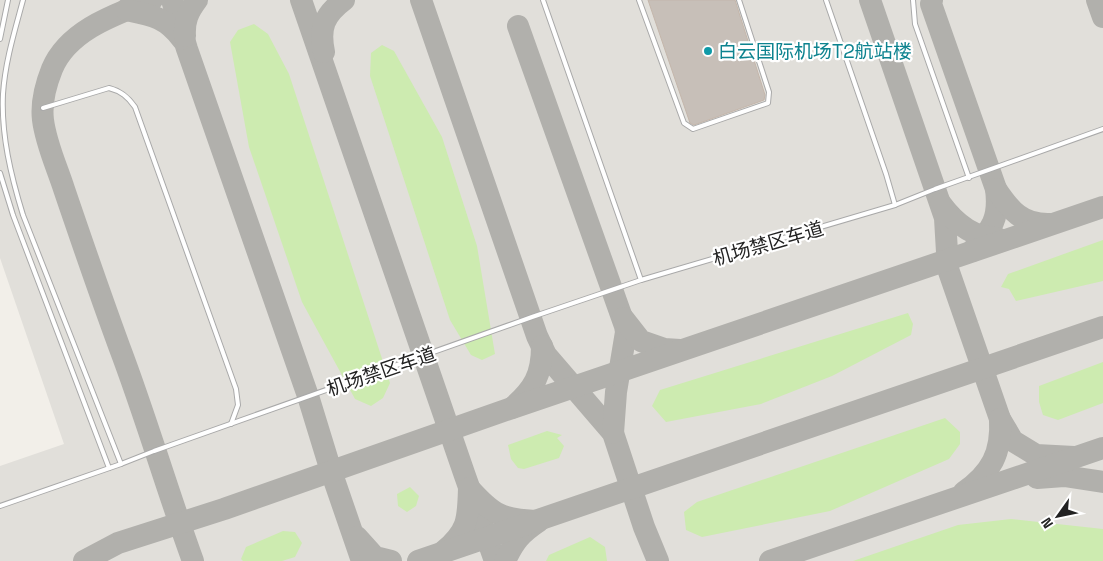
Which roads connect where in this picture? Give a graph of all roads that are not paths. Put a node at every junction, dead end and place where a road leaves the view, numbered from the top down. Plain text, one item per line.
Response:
1 (8, 0) edge
2 (24, 0) edge
3 (543, 0) edge
4 (638, 0) edge
5 (739, 0) edge
6 (826, 0) edge
7 (914, 0) edge
8 (0, 39) edge
9 (43, 108) dead end
10 (1103, 129) edge
11 (0, 173) edge
12 (969, 178) junction
13 (895, 205) junction
14 (641, 280) junction
15 (231, 424) junction
16 (121, 464) junction
17 (109, 468) junction
18 (0, 506) edge

1 - 8 lane
2 - 16 lane
3 - 14 lane
4 - 5 lane
6 - 13 lane
7 - 12 lane
9 - 15 lane
10 - 12 lane, 机场禁区车道
11 - 17 lane
12 - 13 lane, 机场禁区车道
13 - 14 lane, 机场禁区车道
14 - 15 lane, 机场禁区车道
15 - 16 lane, 机场禁区车道
16 - 17 lane, 机场禁区车道
17 - 18 lane, 机场禁区车道

